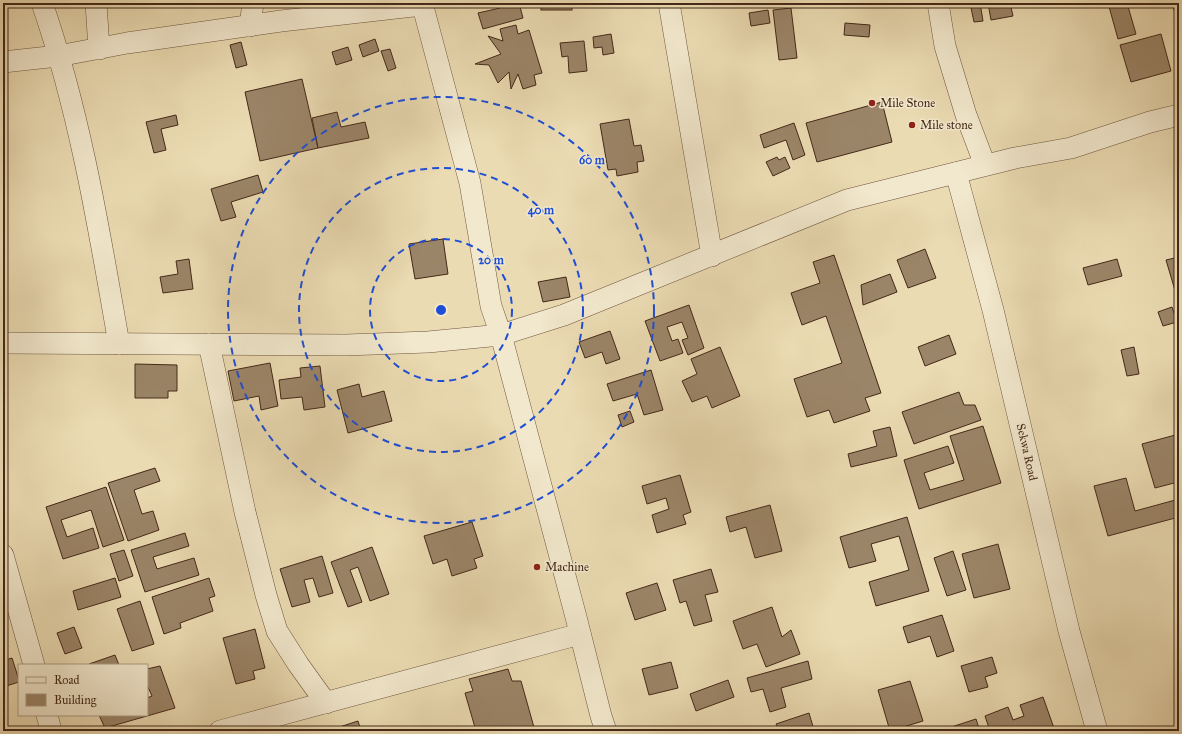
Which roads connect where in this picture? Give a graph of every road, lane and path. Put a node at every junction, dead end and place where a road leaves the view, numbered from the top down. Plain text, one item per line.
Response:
1 (42, 3) edge
2 (96, 3) edge
3 (253, 3) edge
4 (669, 3) edge
5 (938, 3) edge
6 (422, 4) edge
7 (250, 26) junction
8 (99, 48) junction
9 (58, 56) junction
10 (3, 62) edge
11 (1179, 115) edge
12 (985, 165) junction
13 (956, 173) junction
14 (712, 256) junction
15 (501, 335) junction
16 (3, 343) edge
17 (119, 344) junction
18 (209, 344) junction
19 (3, 555) edge
20 (580, 634) junction
21 (34, 664) edge
22 (326, 703) junction
23 (47, 716) edge
24 (51, 731) edge
25 (220, 731) edge
26 (606, 731) edge
27 (1097, 731) edge

1 - 9 street
2 - 8 street
3 - 7 street
4 - 14 street
5 - 12 street
6 - 7 street
6 - 15 street
7 - 8 street
8 - 9 street
9 - 10 street
9 - 17 street
11 - 12 street
12 - 13 street
13 - 14 street
13 - 27 street, Sekwa Road
14 - 15 street
15 - 18 street
15 - 20 street
16 - 17 street
17 - 18 street
18 - 22 street
19 - 21 street
20 - 22 street
20 - 26 street
22 - 25 street
23 - 24 street

